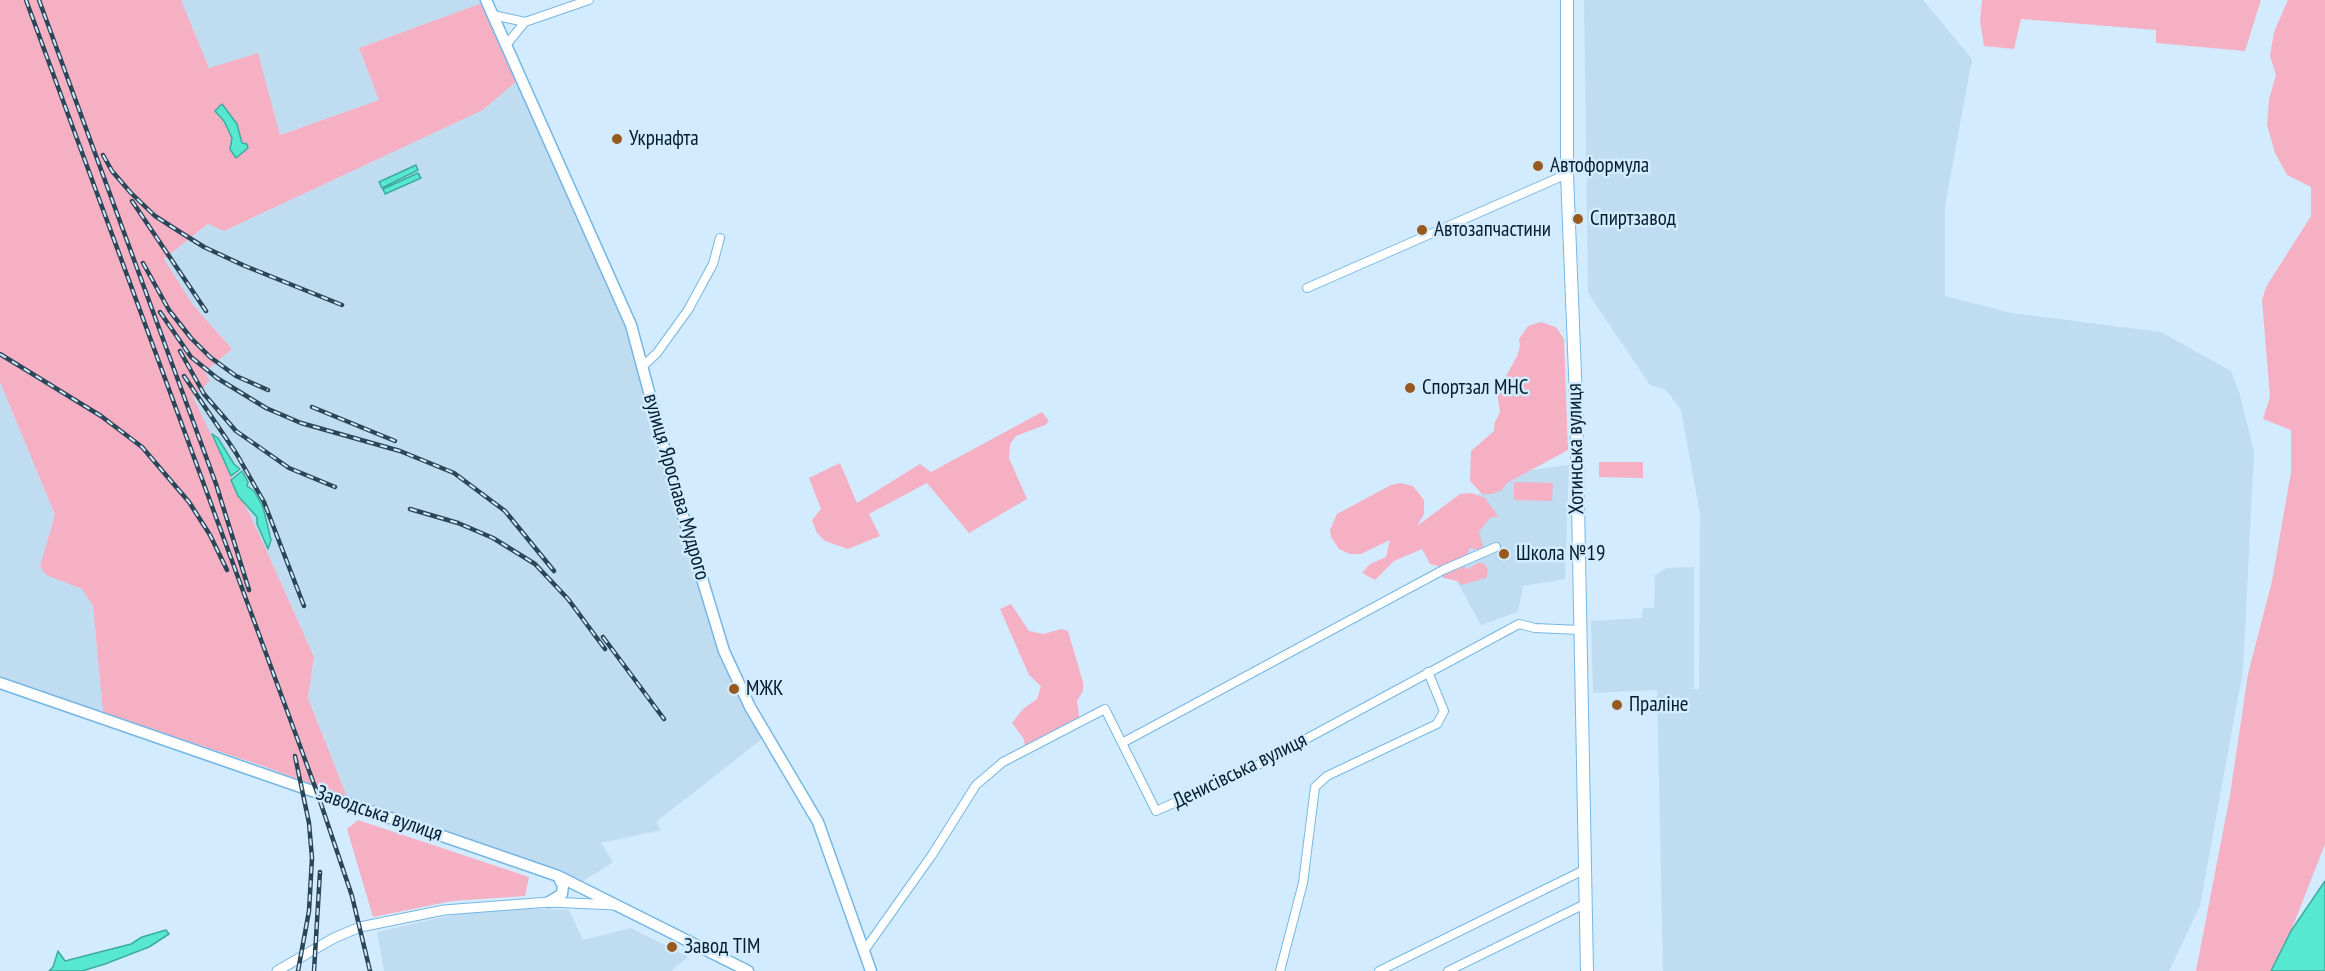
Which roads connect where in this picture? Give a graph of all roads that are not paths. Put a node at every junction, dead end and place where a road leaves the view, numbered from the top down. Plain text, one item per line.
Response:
1 (486, 0) edge
2 (590, 0) edge
3 (1567, 0) edge
4 (493, 15) junction
5 (525, 22) junction
6 (506, 45) junction
7 (1567, 174) junction
8 (720, 238) dead end
9 (1307, 288) dead end
10 (643, 366) junction
11 (1496, 547) dead end
12 (1580, 630) junction
13 (1428, 672) junction
14 (0, 683) edge
15 (1122, 743) junction
16 (1584, 870) junction
17 (558, 876) junction
18 (549, 902) junction
19 (1585, 904) junction
20 (621, 906) junction
21 (864, 951) junction
22 (277, 971) edge
23 (748, 971) edge
24 (871, 971) edge
25 (1280, 971) edge
26 (1379, 971) edge
27 (1448, 971) edge
28 (1587, 971) edge

1 - 4 main road, вулиця Ярослава Мудрого
2 - 5 street
3 - 7 highway, Хотинська вулиця
4 - 5 street
4 - 6 main road, вулиця Ярослава Мудрого
5 - 6 street
6 - 10 main road, вулиця Ярослава Мудрого
7 - 9 street
7 - 12 highway, Хотинська вулиця
8 - 10 street
10 - 21 main road, вулиця Ярослава Мудрого
11 - 15 street
12 - 13 street, Денисівська вулиця
12 - 16 highway, Хотинська вулиця
13 - 15 street, Денисівська вулиця
13 - 25 street
14 - 17 main road, Заводська вулиця
15 - 21 street, Денисівська вулиця
16 - 19 highway, Хотинська вулиця
16 - 26 street
17 - 18 main road
17 - 20 main road, Заводська вулиця
18 - 20 street
18 - 22 street
19 - 27 street
19 - 28 highway, Хотинська вулиця
20 - 23 main road, Заводська вулиця
21 - 24 main road, вулиця Ярослава Мудрого

